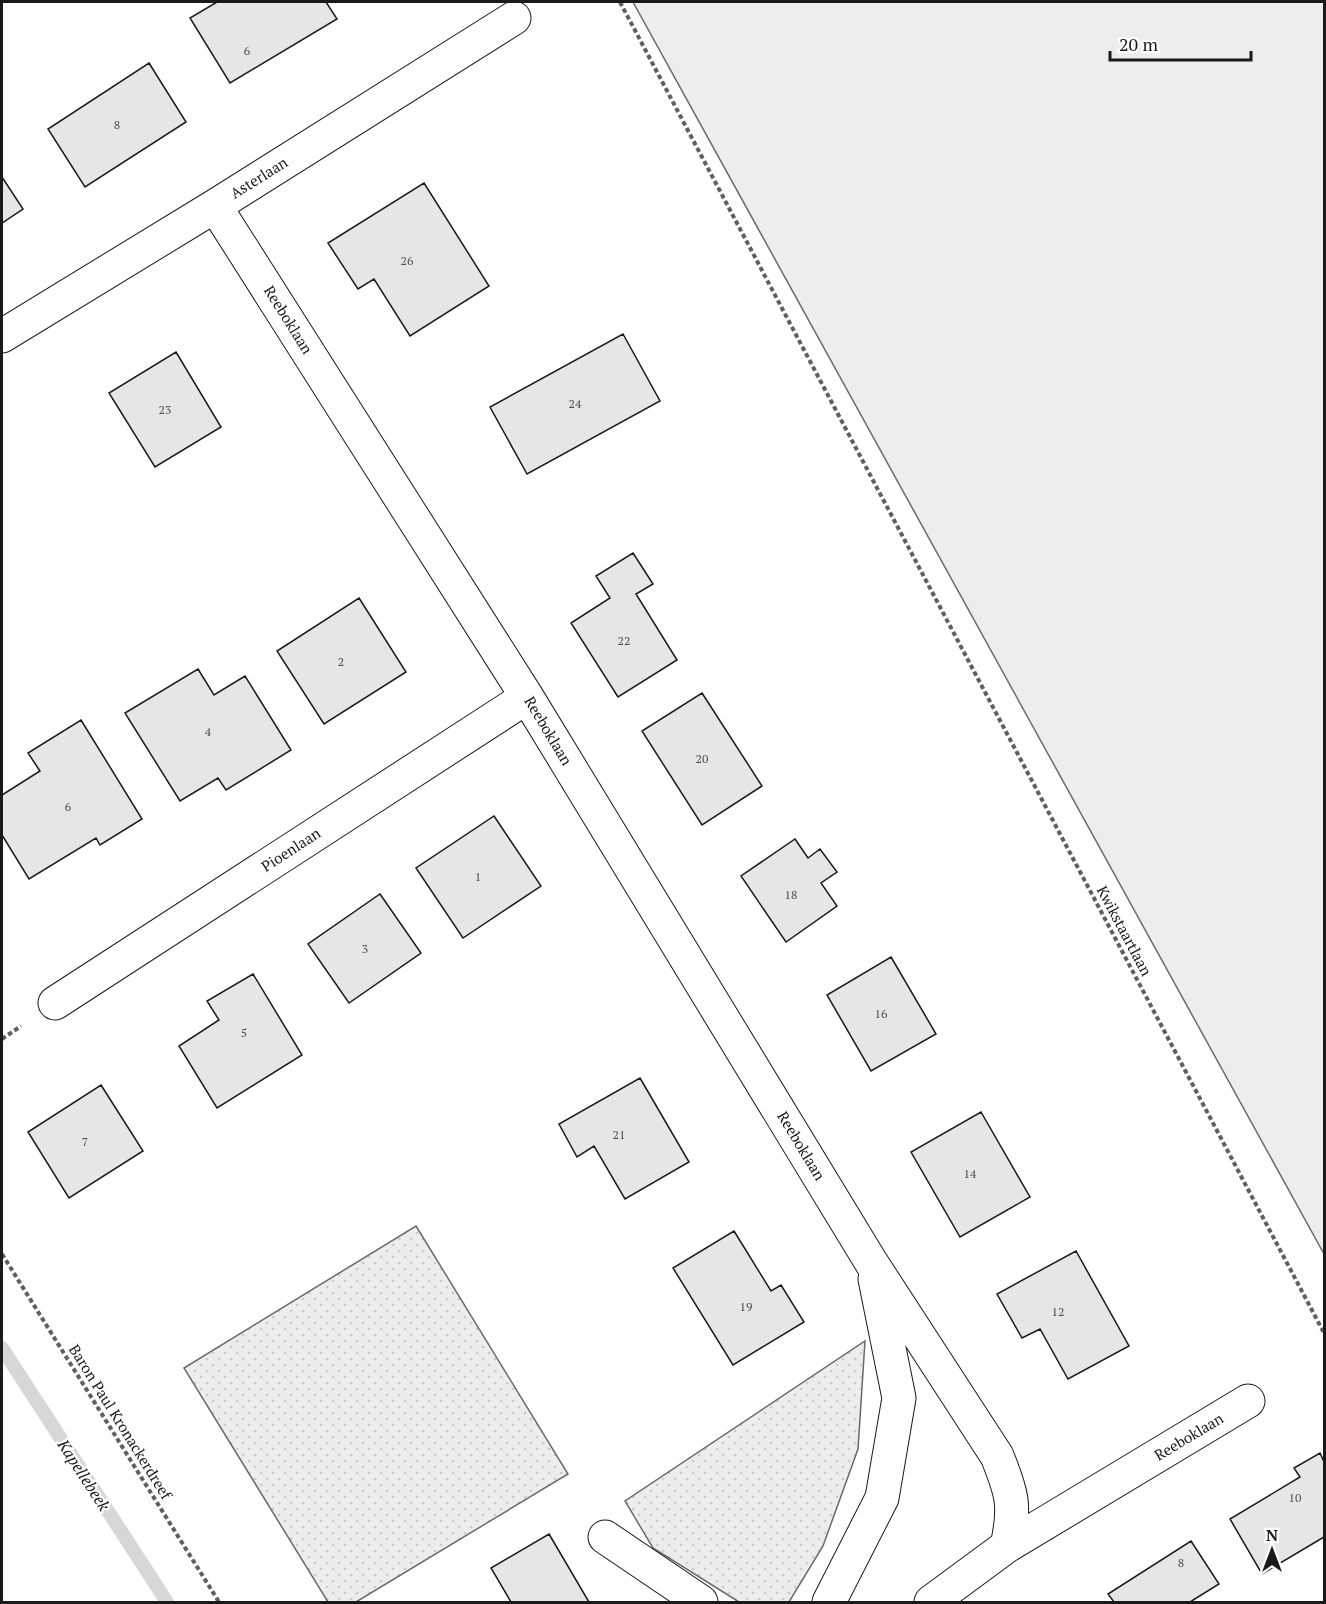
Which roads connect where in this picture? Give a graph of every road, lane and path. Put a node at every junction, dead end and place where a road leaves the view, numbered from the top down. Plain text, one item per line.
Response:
1 (620, 2) edge
2 (514, 18) dead end
3 (215, 206) junction
4 (2, 336) edge
5 (527, 697) junction
6 (55, 1003) dead end
7 (2, 1254) edge
8 (871, 1262) junction
9 (1324, 1333) edge
10 (1248, 1401) dead end
11 (605, 1537) dead end
12 (1007, 1546) junction
13 (219, 1602) edge
14 (701, 1602) edge
15 (829, 1602) edge
16 (931, 1602) edge

1 - 9 path, Kwikstaartlaan
2 - 3 street, Asterlaan
3 - 4 street, Asterlaan
3 - 5 street, Reeboklaan
5 - 6 street, Pioenlaan
5 - 8 street, Reeboklaan
7 - 13 path, Baron Paul Kronackerdreef
8 - 12 street, Reeboklaan
8 - 15 street, Reeboklaan
10 - 12 street, Reeboklaan
11 - 14 street
12 - 16 street, Reeboklaan

